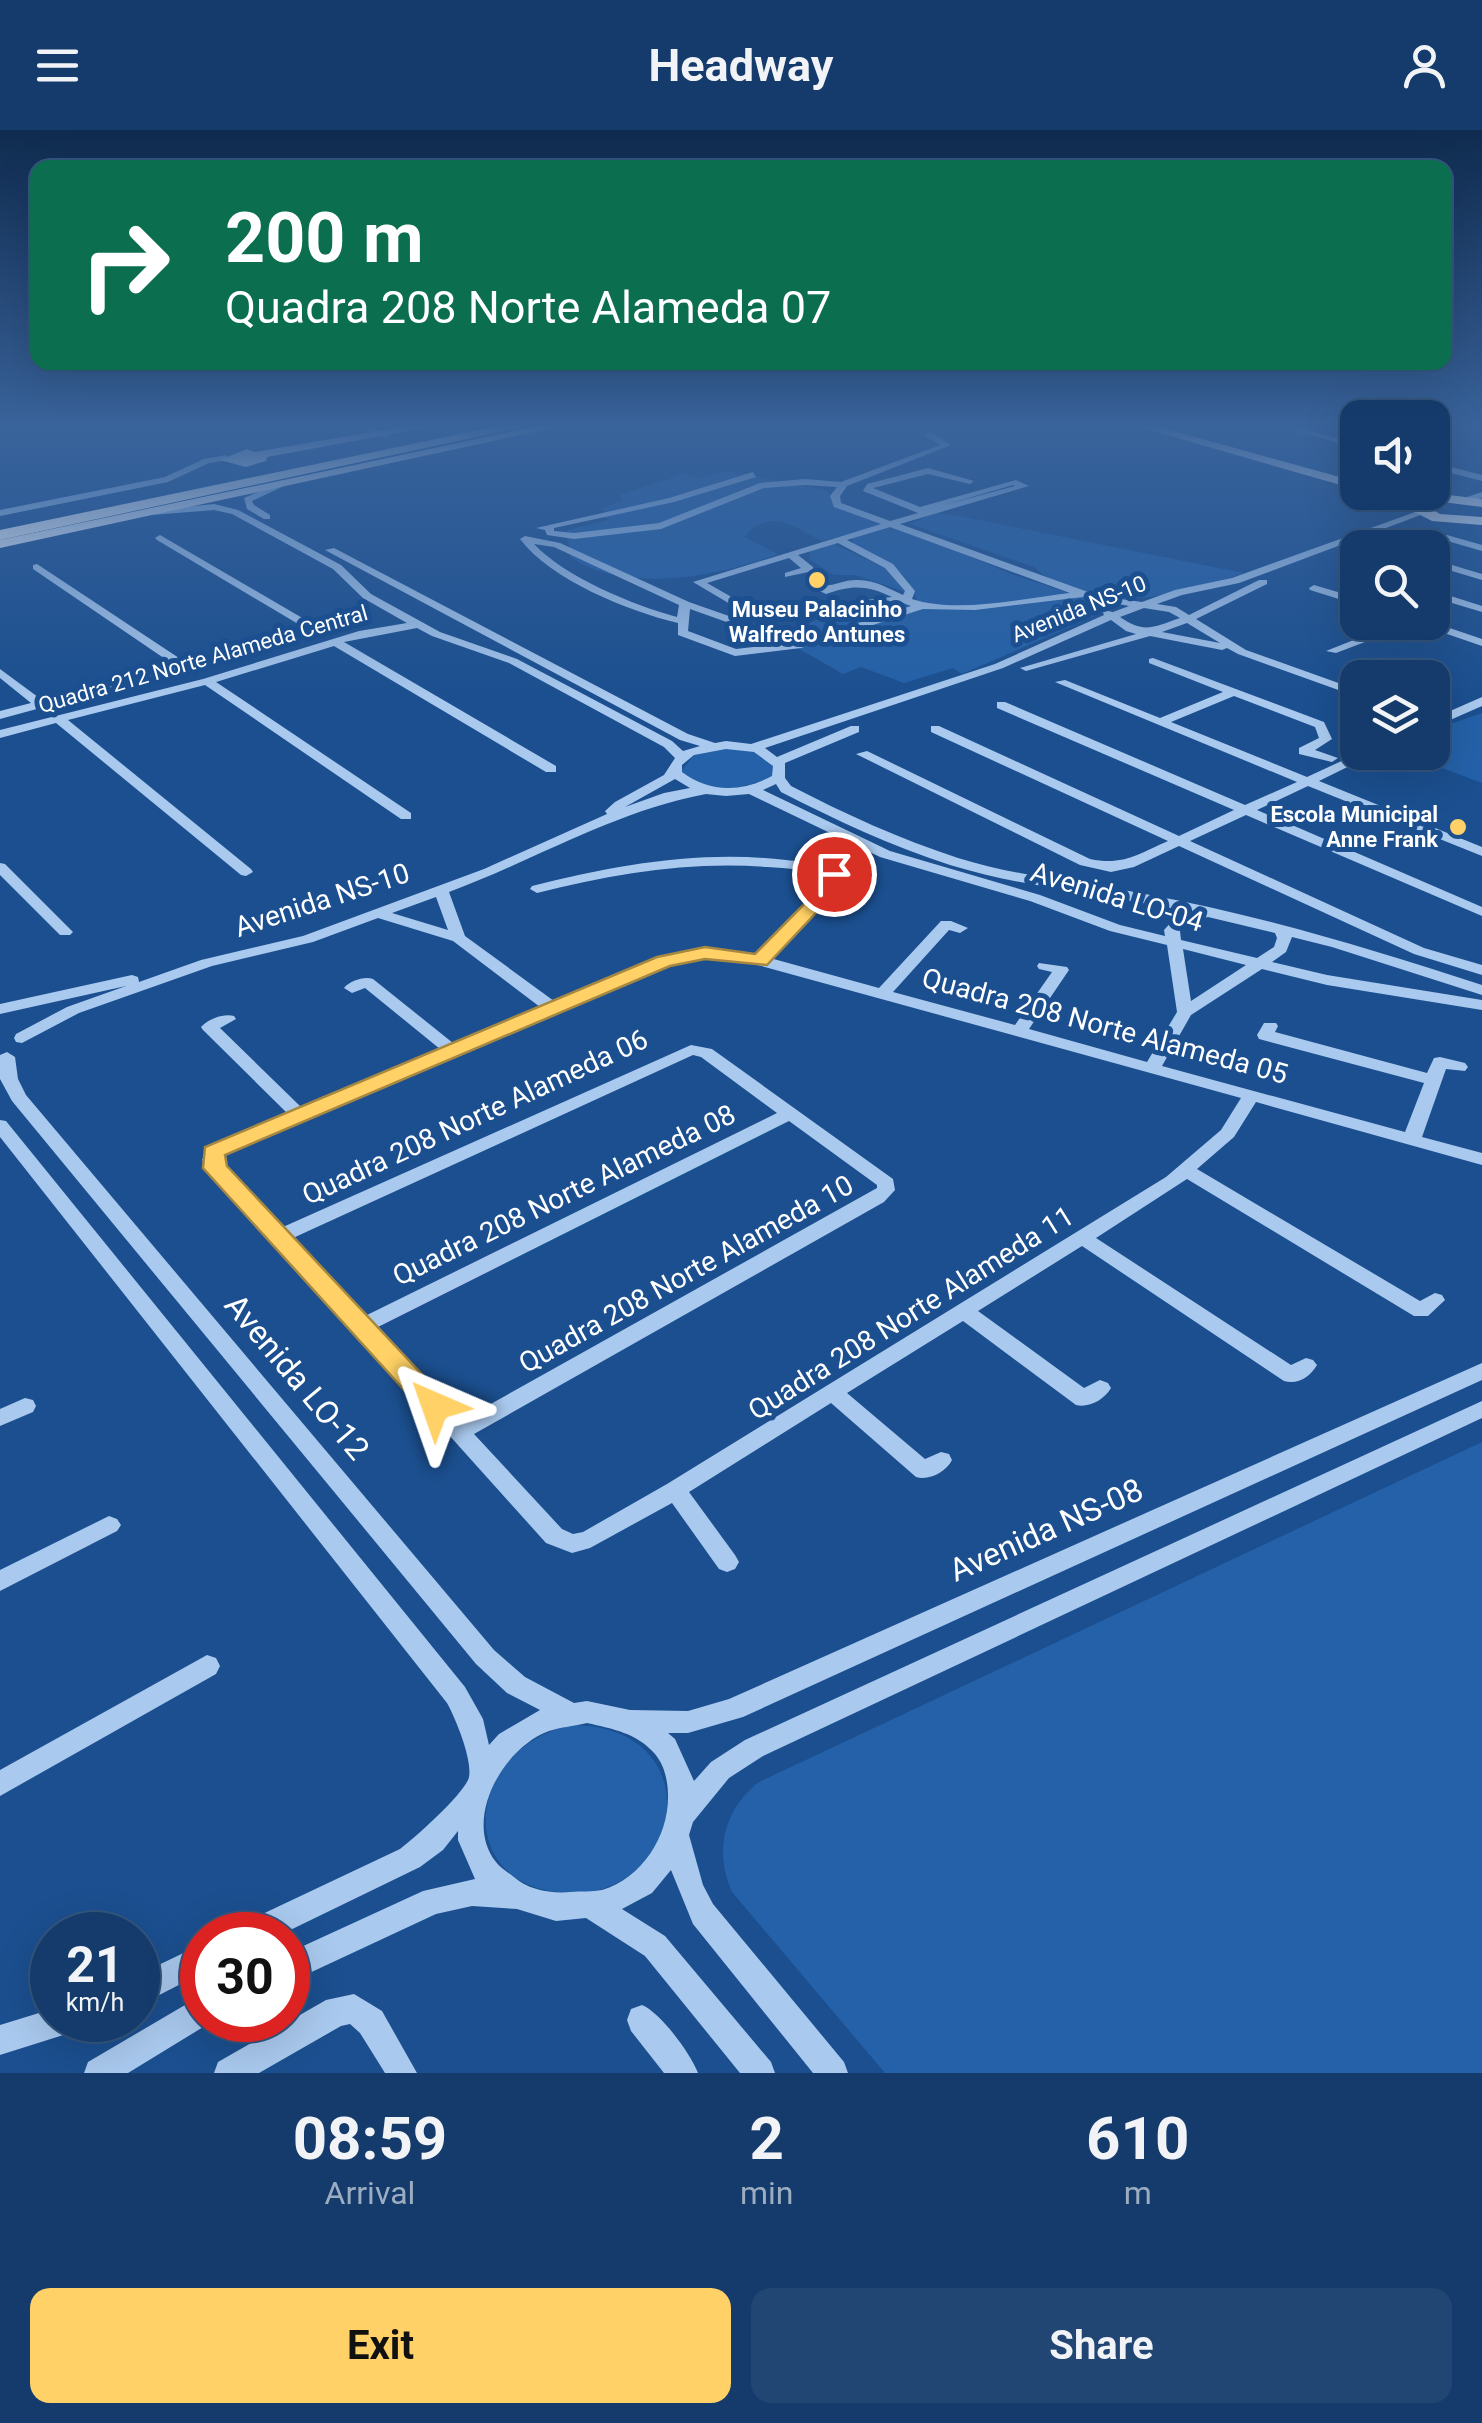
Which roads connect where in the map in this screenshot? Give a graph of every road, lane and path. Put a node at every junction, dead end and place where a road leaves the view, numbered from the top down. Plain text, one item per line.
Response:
1 (83, 518) edge
2 (124, 518) edge
3 (129, 518) edge
4 (246, 518) edge
5 (268, 518) edge
6 (588, 518) edge
7 (679, 518) edge
8 (875, 518) edge
9 (908, 518) edge
10 (1379, 518) edge
11 (1442, 518) edge
12 (118, 519) junction
13 (1449, 521) junction
14 (1479, 522) edge
15 (892, 524) junction
16 (549, 526) junction
17 (1419, 530) edge
18 (0, 535) edge
19 (160, 538) dead end
20 (525, 539) junction
21 (1450, 539) edge
22 (839, 540) junction
23 (0, 544) edge
24 (1482, 548) edge
25 (790, 554) junction
26 (1340, 554) edge
27 (37, 566) dead end
28 (1450, 567) edge
29 (789, 575) dead end
30 (1482, 577) edge
31 (1314, 588) dead end
32 (1340, 596) edge
33 (909, 597) junction
34 (1091, 597) junction
35 (1450, 599) edge
36 (430, 603) junction
37 (685, 604) junction
38 (1148, 604) junction
39 (922, 606) junction
40 (1482, 609) edge
41 (392, 610) junction
42 (449, 613) junction
43 (1110, 617) junction
44 (1188, 619) junction
45 (681, 621) junction
46 (418, 624) junction
47 (1150, 632) junction
48 (1450, 632) edge
49 (329, 638) junction
50 (1362, 640) edge
51 (1482, 642) edge
52 (797, 646) junction
53 (1332, 651) dead end
54 (1242, 652) junction
55 (1152, 662) dead end
56 (183, 666) junction
57 (0, 672) edge
58 (139, 677) junction
59 (207, 681) junction
60 (1061, 682) dead end
61 (1340, 687) edge
62 (90, 690) junction
63 (1234, 692) junction
64 (152, 696) junction
65 (1482, 701) edge
66 (39, 704) junction
67 (1001, 705) dead end
68 (112, 706) junction
69 (0, 715) edge
70 (1450, 715) edge
71 (60, 720) junction
72 (1161, 722) junction
73 (935, 729) dead end
74 (0, 734) edge
75 (712, 746) junction
76 (753, 748) junction
77 (862, 754) dead end
78 (682, 756) junction
79 (1332, 758) dead end
80 (1340, 767) edge
81 (551, 769) dead end
82 (778, 769) junction
83 (675, 771) junction
84 (1309, 782) junction
85 (704, 790) junction
86 (752, 790) junction
87 (1246, 811) junction
88 (406, 816) dead end
89 (586, 826) junction
90 (1180, 841) junction
91 (1482, 852) edge
92 (0, 867) edge
93 (246, 872) dead end
94 (538, 889) dead end
95 (441, 890) junction
96 (1482, 912) edge
97 (378, 913) junction
98 (1211, 913) junction
99 (1355, 925) junction
100 (960, 928) dead end
101 (1280, 929) junction
102 (66, 932) dead end
103 (458, 938) junction
104 (1328, 940) junction
105 (1176, 943) junction
106 (1411, 954) junction
107 (760, 960) junction
108 (1260, 964) junction
109 (1045, 966) dead end
110 (1482, 970) edge
111 (182, 972) junction
112 (352, 988) dead end
113 (1482, 990) edge
114 (883, 994) junction
115 (1482, 1006) edge
116 (552, 1008) junction
117 (0, 1010) edge
118 (1185, 1012) junction
119 (228, 1019) dead end
120 (1270, 1026) dead end
121 (1019, 1031) junction
122 (22, 1038) junction
123 (450, 1050) junction
124 (4, 1059) edge
125 (1459, 1067) dead end
126 (1152, 1068) junction
127 (1433, 1080) junction
128 (1252, 1096) junction
129 (792, 1113) junction
130 (298, 1114) junction
131 (0, 1126) edge
132 (1412, 1140) junction
133 (1482, 1158) edge
134 (1187, 1170) junction
135 (279, 1237) junction
136 (1084, 1238) junction
137 (1435, 1300) dead end
138 (964, 1312) junction
139 (362, 1326) junction
140 (1306, 1365) dead end
141 (1482, 1371) edge
142 (1100, 1388) dead end
143 (832, 1394) junction
144 (25, 1406) dead end
145 (1482, 1410) edge
146 (0, 1418) edge
147 (459, 1432) junction
148 (941, 1460) dead end
149 (675, 1490) junction
150 (109, 1525) dead end
151 (727, 1562) dead end
152 (0, 1581) edge
153 (207, 1666) dead end
154 (568, 1712) junction
155 (631, 1721) junction
156 (477, 1782) junction
157 (0, 1784) edge
158 (681, 1826) junction
159 (520, 1897) junction
160 (592, 1906) junction
161 (295, 1912) edge
162 (310, 1958) edge
163 (642, 2020) dead end
164 (180, 2023) edge
165 (30, 2031) edge
166 (0, 2040) edge
167 (99, 2073) edge
168 (230, 2073) edge
169 (402, 2073) edge
170 (683, 2073) edge
171 (760, 2073) edge
172 (832, 2073) edge

1 - 18 highway
2 - 12 main road
3 - 12 street
4 - 41 street
5 - 36 street
6 - 16 street
7 - 16 street
8 - 15 street
9 - 15 street
10 - 38 street, Avenida NS-10
11 - 13 main road
12 - 23 main road
13 - 14 main road
13 - 17 street, Avenida NS-10
15 - 22 street
15 - 34 street
16 - 20 street
19 - 49 street
20 - 37 street
20 - 45 street
21 - 24 street
22 - 25 street
22 - 33 street
25 - 29 street
25 - 33 street
26 - 44 street, Avenida NS-10
27 - 56 street
28 - 30 street
31 - 32 street
33 - 33 street
33 - 39 street
34 - 38 street
34 - 39 street
34 - 43 street
35 - 40 street
36 - 41 street, Quadra 212 Norte Alameda Central
36 - 42 street
37 - 45 street
37 - 52 street
38 - 43 street, Avenida NS-10
38 - 44 street
39 - 52 street
41 - 46 street
41 - 49 street, Quadra 212 Norte Alameda Central
42 - 46 street, Quadra 212 Norte Alameda Central
42 - 75 street
43 - 47 street
43 - 76 street, Avenida NS-10
44 - 47 street, Avenida NS-10
44 - 54 street
45 - 52 street
46 - 49 street, Quadra 212 Norte Alameda Central
46 - 78 street
47 - 54 street
47 - 82 street, Avenida NS-10
48 - 51 street
49 - 56 street, Quadra 212 Norte Alameda Central
49 - 59 street, Quadra 212 Norte Alameda Central
49 - 81 street
50 - 53 street
54 - 61 street
55 - 63 street
56 - 58 street, Quadra 212 Norte Alameda Central
57 - 66 street
58 - 62 street, Quadra 212 Norte Alameda Central
58 - 64 street
59 - 64 street, Quadra 212 Norte Alameda Central
59 - 88 street
60 - 72 street
62 - 66 street, Quadra 212 Norte Alameda Central
62 - 68 street
63 - 72 street
63 - 79 street
64 - 68 street, Quadra 212 Norte Alameda Central
65 - 70 street
66 - 69 street, Quadra 212 Norte Alameda Central
67 - 87 street
68 - 71 street, Quadra 212 Norte Alameda Central
71 - 74 street, Quadra 212 Norte Alameda Central
71 - 93 street
72 - 84 street
73 - 90 street
75 - 76 street, Avenida NS-10
75 - 78 street, Avenida NS-10
76 - 82 street, Avenida NS-10
77 - 90 street
78 - 83 street
80 - 84 street
82 - 86 street, Avenida NS-10
82 - 98 street, Avenida LO-04
83 - 85 street
83 - 89 street, Avenida NS-10
84 - 87 street
84 - 91 street
85 - 86 street, Avenida NS-10
85 - 89 street, Avenida NS-10
86 - 105 street, Avenida LO-04
87 - 90 street
87 - 96 street
89 - 95 street, Avenida NS-10
90 - 99 street
92 - 102 street
94 - 107 street
95 - 97 street, Avenida NS-10
95 - 103 street
97 - 103 street
97 - 111 street, Avenida NS-10
98 - 101 street, Avenida LO-04
98 - 105 street
99 - 104 street
99 - 106 street
100 - 114 street
101 - 104 street, Avenida LO-04
101 - 108 street
103 - 116 street
104 - 106 street, Avenida LO-04
105 - 108 street, Avenida LO-04
105 - 118 street
106 - 110 street
106 - 113 street, Avenida LO-04
107 - 114 street, Quadra 208 Norte Alameda 05
107 - 116 street, Quadra 208 Norte Alameda 05
108 - 115 street, Avenida LO-04
108 - 118 street
109 - 121 street
111 - 117 street, Avenida NS-10
111 - 122 street, Avenida NS-10
112 - 123 street
114 - 121 street, Quadra 208 Norte Alameda 05
116 - 123 street, Quadra 208 Norte Alameda 05
117 - 122 street, Avenida NS-10
118 - 126 street
119 - 130 street
120 - 127 street
121 - 126 street, Quadra 208 Norte Alameda 05
122 - 124 street, Avenida NS-10
123 - 130 street, Quadra 208 Norte Alameda 05
124 - 154 street, Avenida LO-12
125 - 127 street
126 - 128 street, Quadra 208 Norte Alameda 05
127 - 132 street
128 - 132 street, Quadra 208 Norte Alameda 05
128 - 134 street, Quadra 208 Norte Alameda 11
129 - 135 street, Quadra 208 Norte Alameda 06
129 - 139 street, Quadra 208 Norte Alameda 08
129 - 147 street, Quadra 208 Norte Alameda 10
130 - 135 street, Quadra 208 Norte Alameda 05
131 - 156 street
132 - 133 street, Quadra 208 Norte Alameda 05
134 - 136 street, Quadra 208 Norte Alameda 11
134 - 137 street
135 - 139 street
136 - 138 street, Quadra 208 Norte Alameda 11
136 - 140 street
138 - 142 street
138 - 143 street, Quadra 208 Norte Alameda 11
139 - 147 street
141 - 155 street, Avenida NS-08
143 - 148 street
143 - 149 street, Quadra 208 Norte Alameda 11
144 - 146 street
145 - 158 street
147 - 149 street, Quadra 208 Norte Alameda 11
149 - 151 street
150 - 152 street
153 - 157 street
154 - 155 street, Avenida NS-08
154 - 156 street, Avenida NS-08
155 - 158 street
156 - 159 street
156 - 161 street, Avenida NS-08
158 - 160 street
158 - 172 street
159 - 160 street
159 - 162 street
160 - 171 street
163 - 170 street
164 - 167 street
165 - 166 street
168 - 169 street

